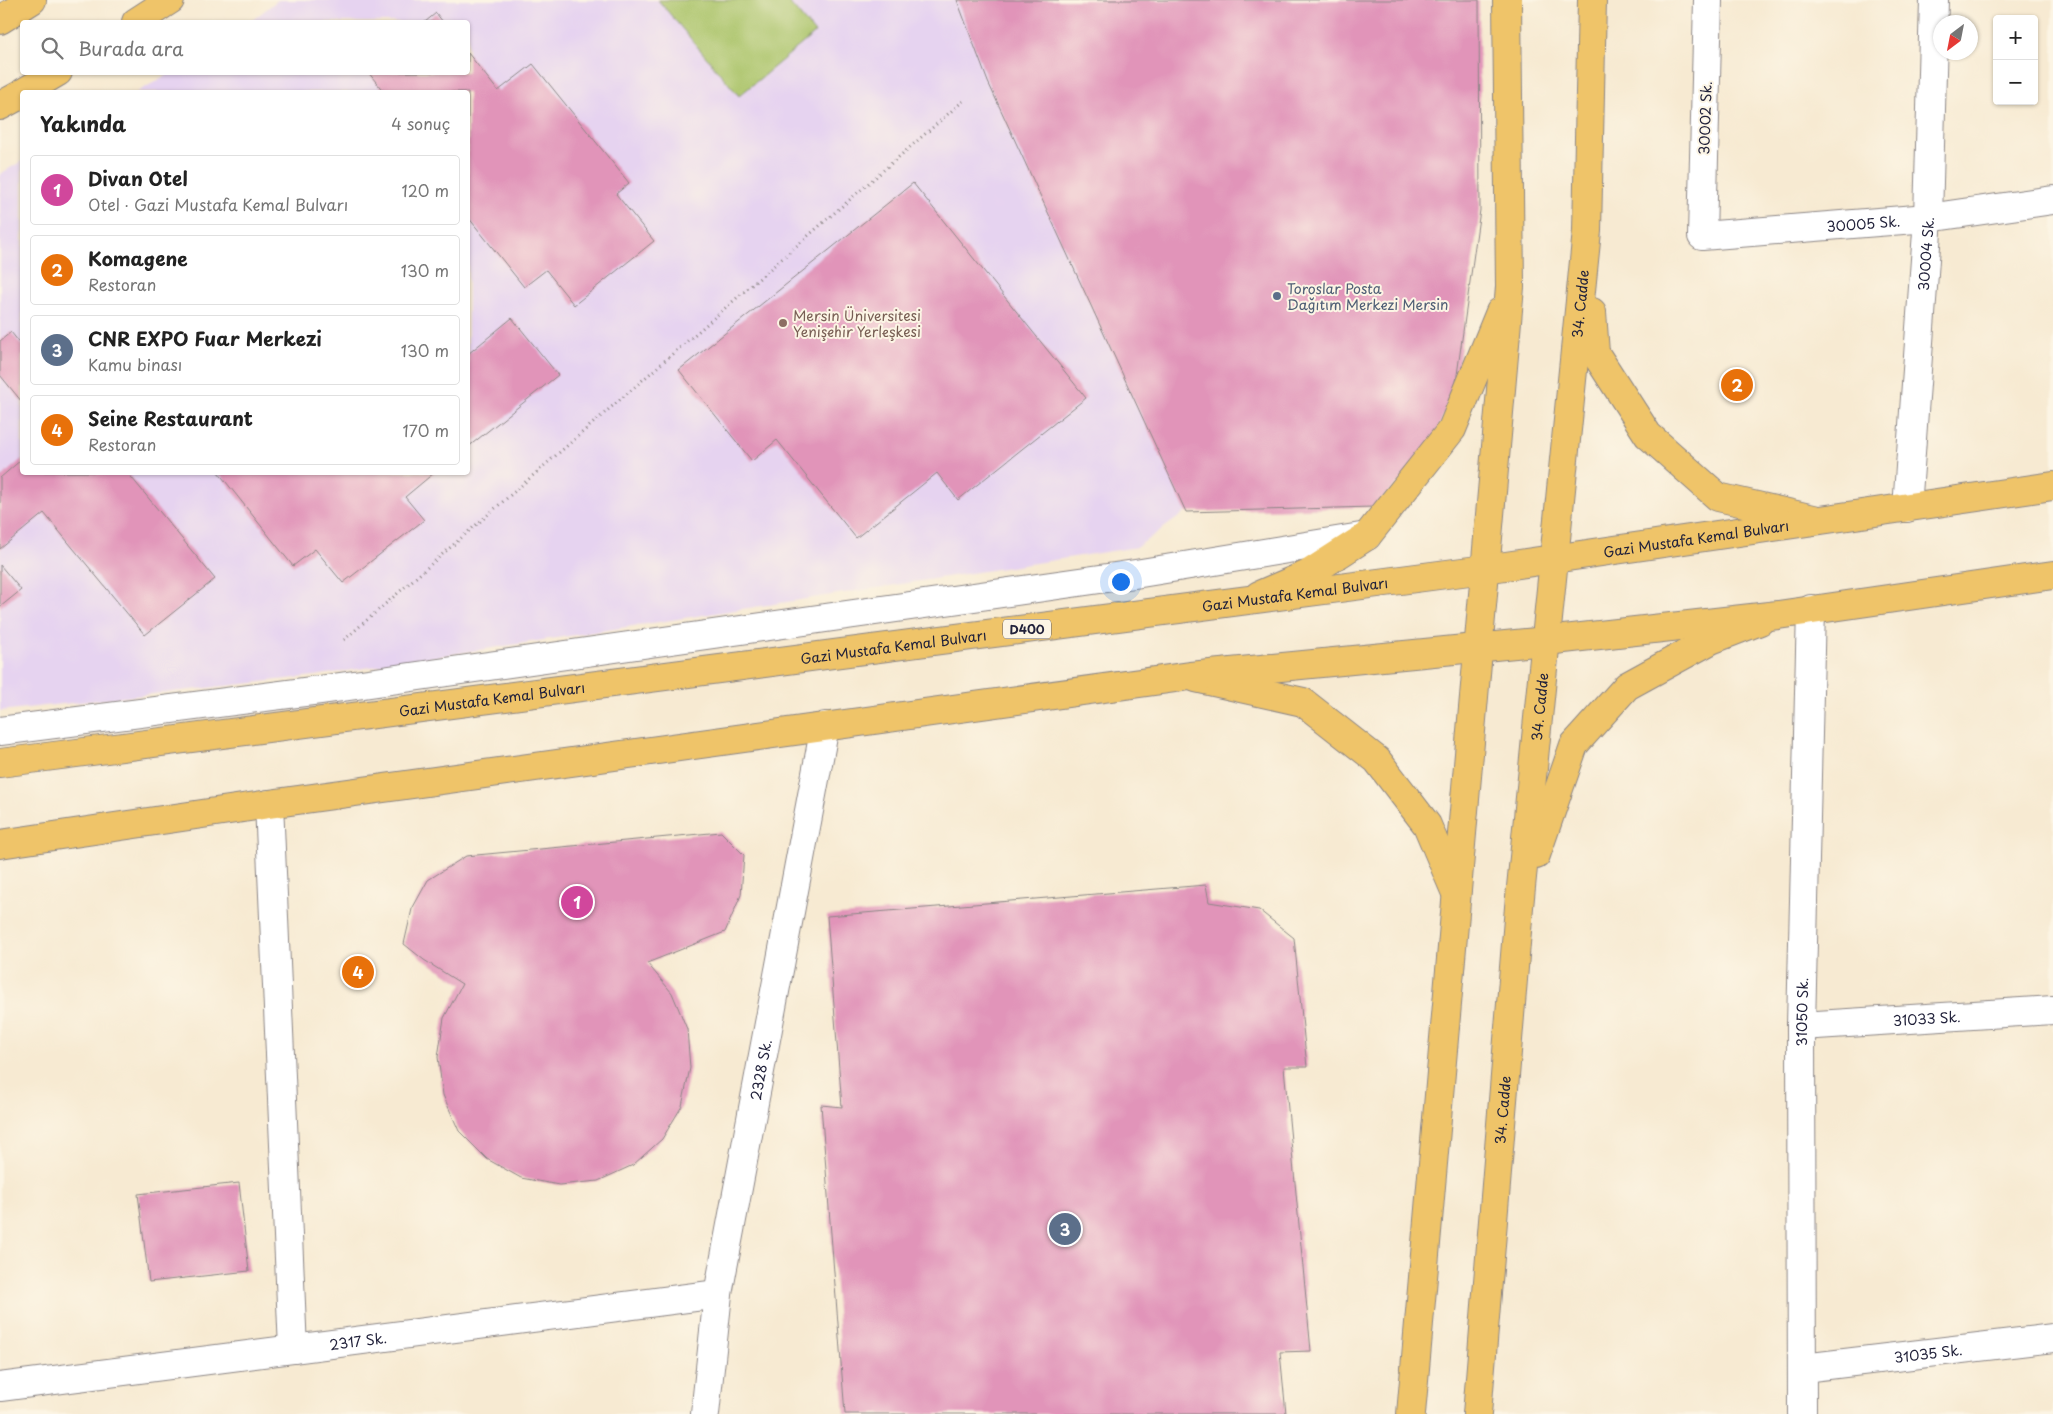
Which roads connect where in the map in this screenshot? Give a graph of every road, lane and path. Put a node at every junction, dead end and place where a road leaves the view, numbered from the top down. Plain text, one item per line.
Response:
1 (32, 0) edge
2 (170, 0) edge
3 (1508, 0) edge
4 (1592, 0) edge
5 (1708, 0) edge
6 (1934, 0) edge
7 (0, 20) edge
8 (139, 20) edge
9 (53, 75) edge
10 (29, 90) edge
11 (20, 95) edge
12 (963, 101) dead end
13 (0, 106) edge
14 (2053, 200) edge
15 (1928, 218) junction
16 (1587, 231) junction
17 (1702, 236) joint
18 (1510, 287) junction
19 (2053, 486) edge
20 (1907, 508) junction
21 (1819, 521) junction
22 (1367, 536) junction
23 (1554, 559) junction
24 (1485, 569) junction
25 (2053, 575) edge
26 (1246, 600) junction
27 (1811, 610) junction
28 (1778, 615) junction
29 (344, 640) dead end
30 (1546, 641) junction
31 (1478, 648) junction
32 (1190, 676) junction
33 (825, 726) junction
34 (0, 731) edge
35 (0, 763) edge
36 (269, 804) junction
37 (0, 844) edge
38 (1456, 895) junction
39 (1520, 907) junction
40 (2053, 1010) edge
41 (1801, 1026) junction
42 (718, 1294) junction
43 (2053, 1338) edge
44 (293, 1350) junction
45 (1803, 1368) junction
46 (0, 1387) edge
47 (705, 1414) edge
48 (1411, 1414) edge
49 (1477, 1414) edge
50 (1802, 1414) edge

1 - 7 main road
2 - 8 main road
3 - 18 main road
4 - 16 main road, 34. Cadde
5 - 17 street, 30002 Sk.
6 - 15 street, 30004 Sk.
9 - 10 main road
11 - 13 main road
12 - 29 path
14 - 15 street, 30005 Sk.
15 - 17 street, 30005 Sk.
15 - 20 street, 30004 Sk.
16 - 21 main road
16 - 23 main road, 34. Cadde
18 - 22 main road
18 - 24 main road
19 - 20 main road, Gazi Mustafa Kemal Bulvarı / D400
20 - 21 main road, Gazi Mustafa Kemal Bulvarı / D400
21 - 23 main road, Gazi Mustafa Kemal Bulvarı / D400
22 - 26 main road
22 - 34 street
23 - 24 main road, Gazi Mustafa Kemal Bulvarı / D400
23 - 30 main road, 34. Cadde
24 - 26 main road, Gazi Mustafa Kemal Bulvarı / D400
24 - 31 main road
25 - 27 main road
26 - 35 main road, Gazi Mustafa Kemal Bulvarı / D400
27 - 28 main road
27 - 41 street, 31050 Sk.
28 - 30 main road
28 - 39 main road
30 - 31 main road
30 - 39 main road, 34. Cadde
31 - 32 main road
31 - 38 main road
32 - 33 main road
32 - 38 main road
33 - 36 main road
33 - 42 street, 2328 Sk.
36 - 37 main road
36 - 44 street
38 - 48 main road
39 - 49 main road, 34. Cadde
40 - 41 street, 31033 Sk.
41 - 45 street, 31050 Sk.
42 - 44 street, 2317 Sk.
42 - 47 street, 2328 Sk.
43 - 45 street, 31035 Sk.
44 - 46 street, 2317 Sk.
45 - 50 street, 31050 Sk.

